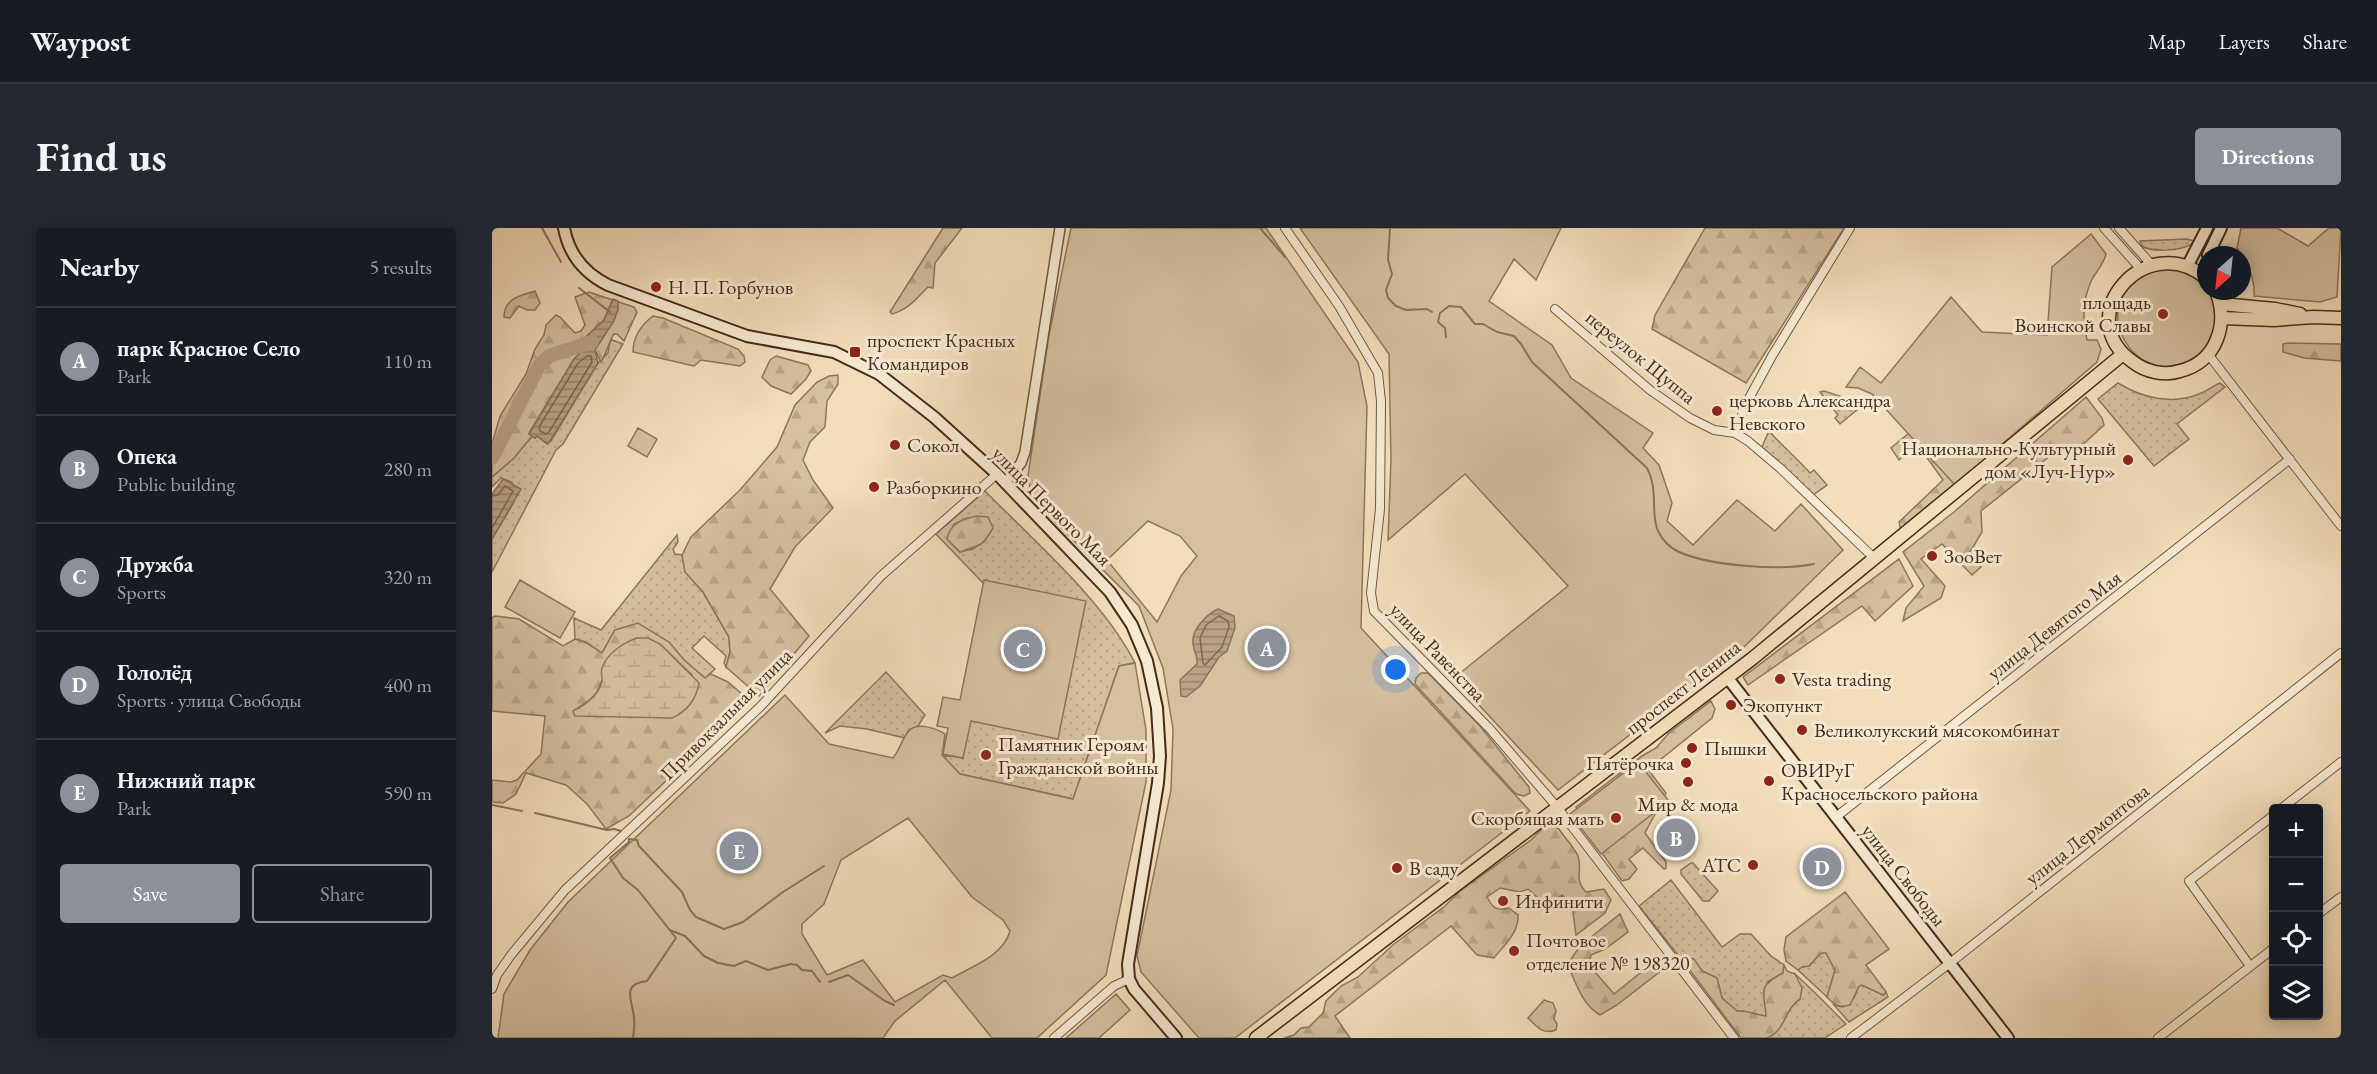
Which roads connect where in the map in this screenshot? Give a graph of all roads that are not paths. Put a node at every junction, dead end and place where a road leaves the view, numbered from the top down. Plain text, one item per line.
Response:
1 (564, 228) edge
2 (1060, 228) edge
3 (1285, 228) edge
4 (1850, 228) edge
5 (2104, 228) edge
6 (2119, 228) edge
7 (2207, 228) edge
8 (2222, 228) edge
9 (2213, 246) edge
10 (2144, 265) junction
11 (2188, 265) junction
12 (2197, 271) edge
13 (2219, 300) edge
14 (2221, 304) junction
15 (1555, 309) dead end
16 (2313, 317) junction
17 (2222, 318) junction
18 (2341, 318) edge
19 (2123, 354) junction
20 (2208, 354) junction
21 (1735, 433) junction
22 (2290, 459) junction
23 (996, 474) junction
24 (1005, 483) junction
25 (2341, 526) edge
26 (1875, 559) junction
27 (2341, 653) edge
28 (1727, 677) junction
29 (2341, 762) edge
30 (2287, 804) edge
31 (1557, 807) junction
32 (1836, 817) junction
33 (2269, 819) edge
34 (2341, 897) edge
35 (2322, 912) edge
36 (2269, 952) edge
37 (1950, 963) junction
38 (2250, 966) junction
39 (1129, 979) junction
40 (492, 988) edge
41 (1054, 1038) edge
42 (1176, 1038) edge
43 (1256, 1038) edge
44 (1734, 1038) edge
45 (1851, 1038) edge
46 (2008, 1038) edge
47 (2158, 1038) edge

1 - 23 main road, улица Первого Мая
2 - 24 street
3 - 31 street, улица Равенства
4 - 21 street
5 - 10 street
6 - 10 street
7 - 11 main road
8 - 9 main road
10 - 11 main road
10 - 19 main road
11 - 12 main road
13 - 14 main road
14 - 16 main road
14 - 17 main road
15 - 21 street, переулок Щуппа
16 - 17 main road
16 - 18 main road
17 - 20 main road
19 - 20 main road
19 - 26 main road, проспект Ленина
20 - 22 street
21 - 26 street, переулок Щуппа
22 - 25 street
22 - 32 street, улица Девятого Мая
23 - 24 main road, улица Первого Мая
23 - 40 street, Привокзальная улица
24 - 39 main road, улица Первого Мая
26 - 28 main road, проспект Ленина
27 - 37 street, улица Лермонтова
28 - 31 main road, проспект Ленина
28 - 32 main road, улица Свободы
29 - 30 street
31 - 43 main road, проспект Ленина
31 - 44 street, улица Равенства
32 - 37 main road, улица Свободы
33 - 38 street
34 - 35 street
36 - 38 street
37 - 45 street, улица Лермонтова
37 - 46 main road, улица Свободы
38 - 47 street
39 - 41 street
39 - 42 main road

